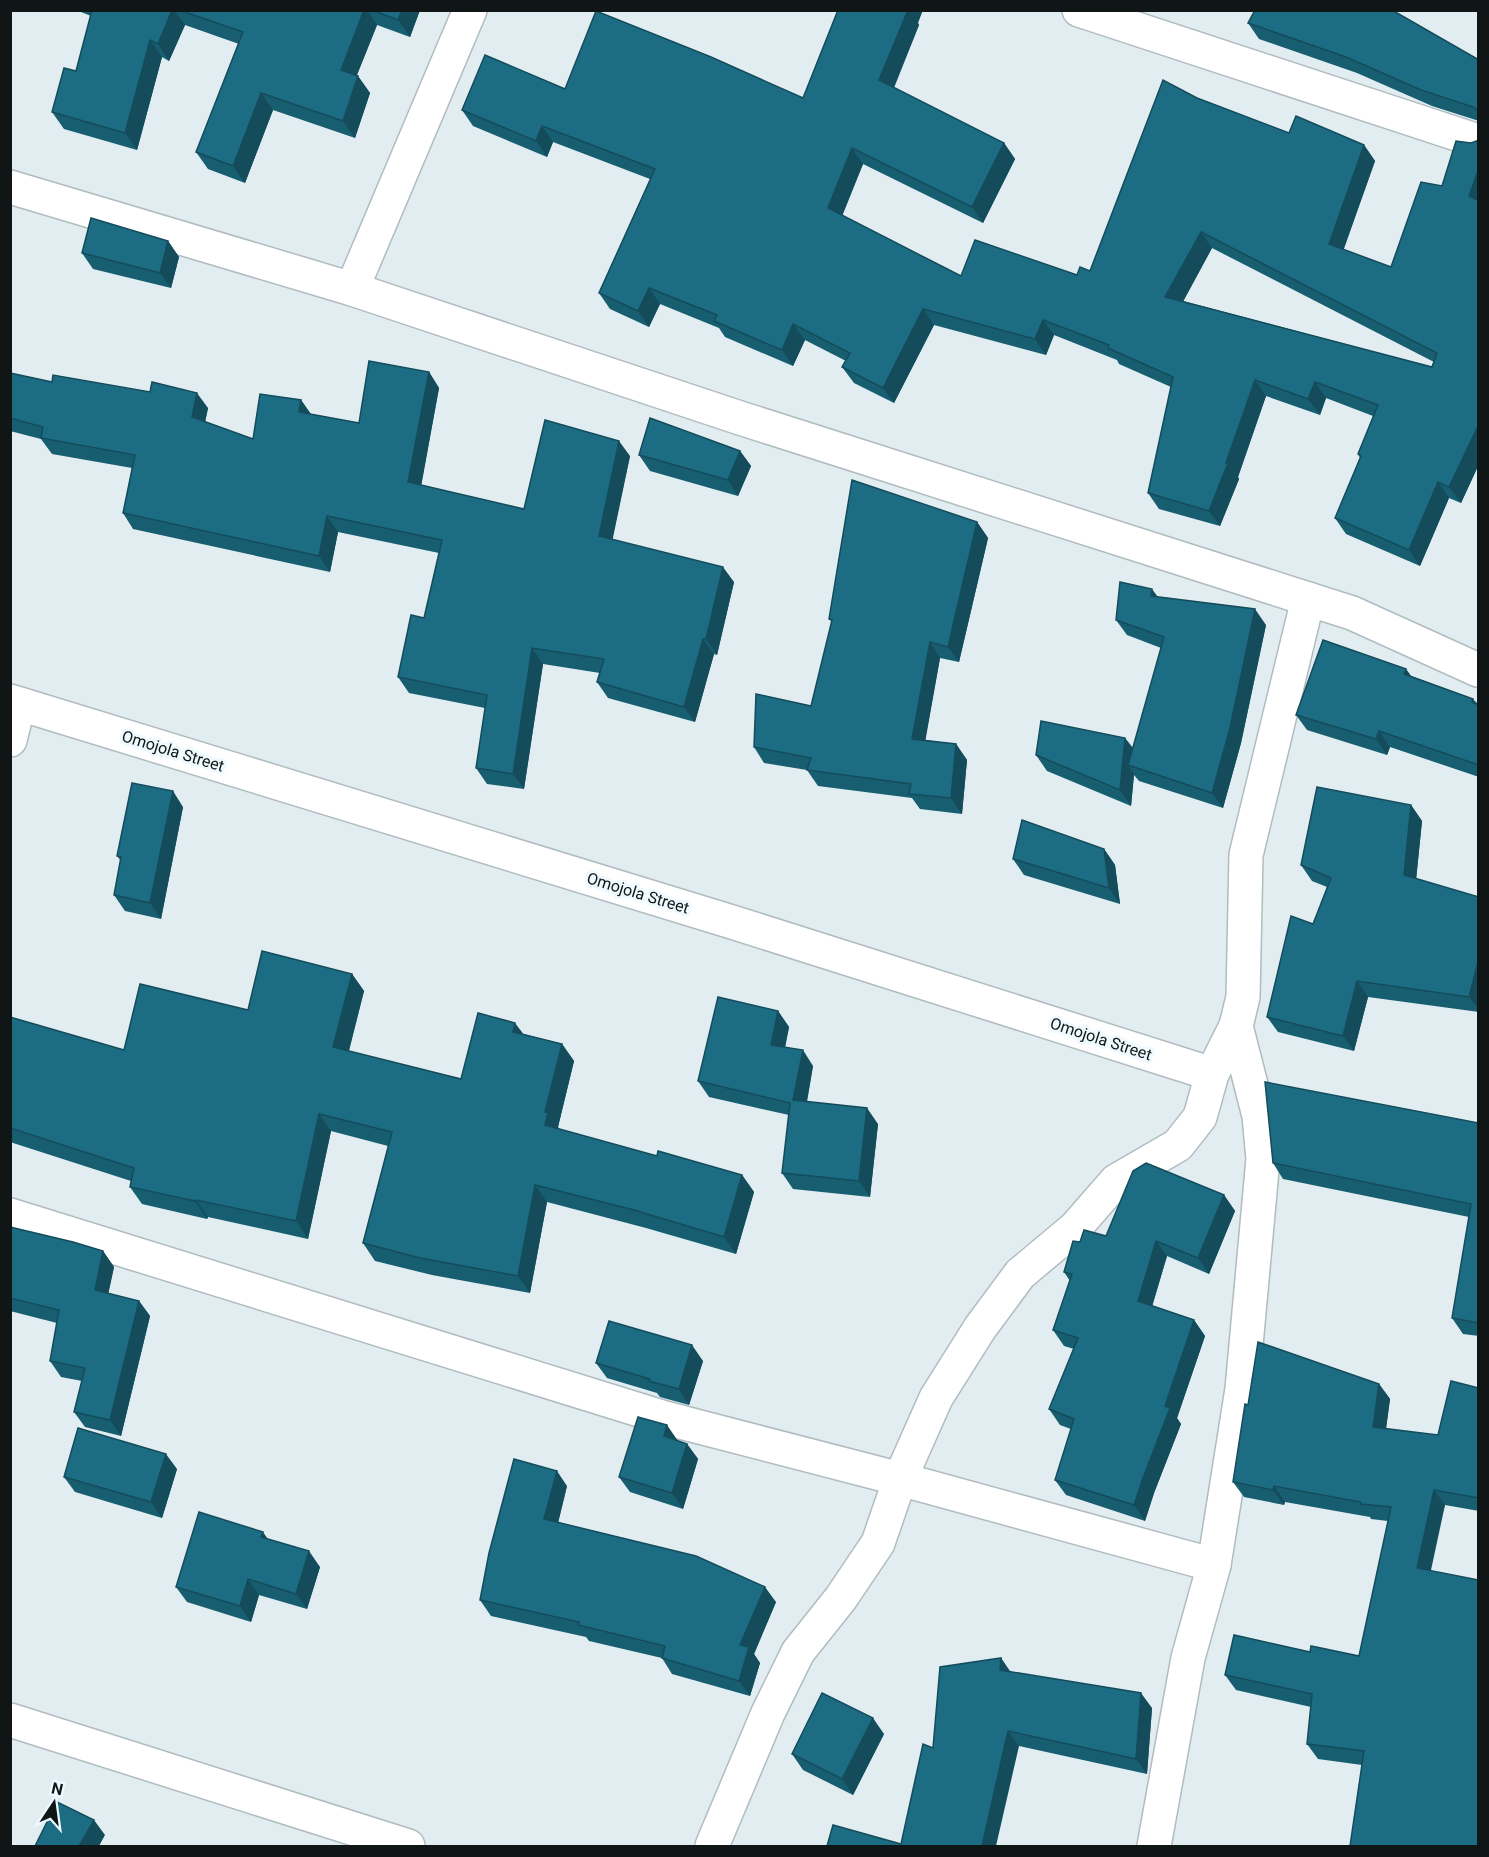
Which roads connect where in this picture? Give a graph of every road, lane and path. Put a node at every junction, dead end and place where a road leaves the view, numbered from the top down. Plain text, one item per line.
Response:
1 (470, 10) edge
2 (1079, 10) edge
3 (1479, 141) edge
4 (10, 187) edge
5 (352, 289) junction
6 (1308, 599) junction
7 (1479, 670) edge
8 (15, 703) edge
9 (10, 740) edge
10 (1236, 1026) junction
11 (1212, 1074) junction
12 (10, 1215) edge
13 (900, 1479) junction
14 (1214, 1565) junction
15 (10, 1720) edge
16 (408, 1846) edge
17 (712, 1846) edge
18 (1154, 1846) edge

1 - 5 street
2 - 3 street
4 - 5 street
5 - 6 street
6 - 7 street
6 - 10 street
8 - 9 street
8 - 11 street, Omojola Street
10 - 11 street
10 - 14 street
11 - 13 street
12 - 13 street
13 - 14 street
13 - 17 street
14 - 18 street
15 - 16 street

